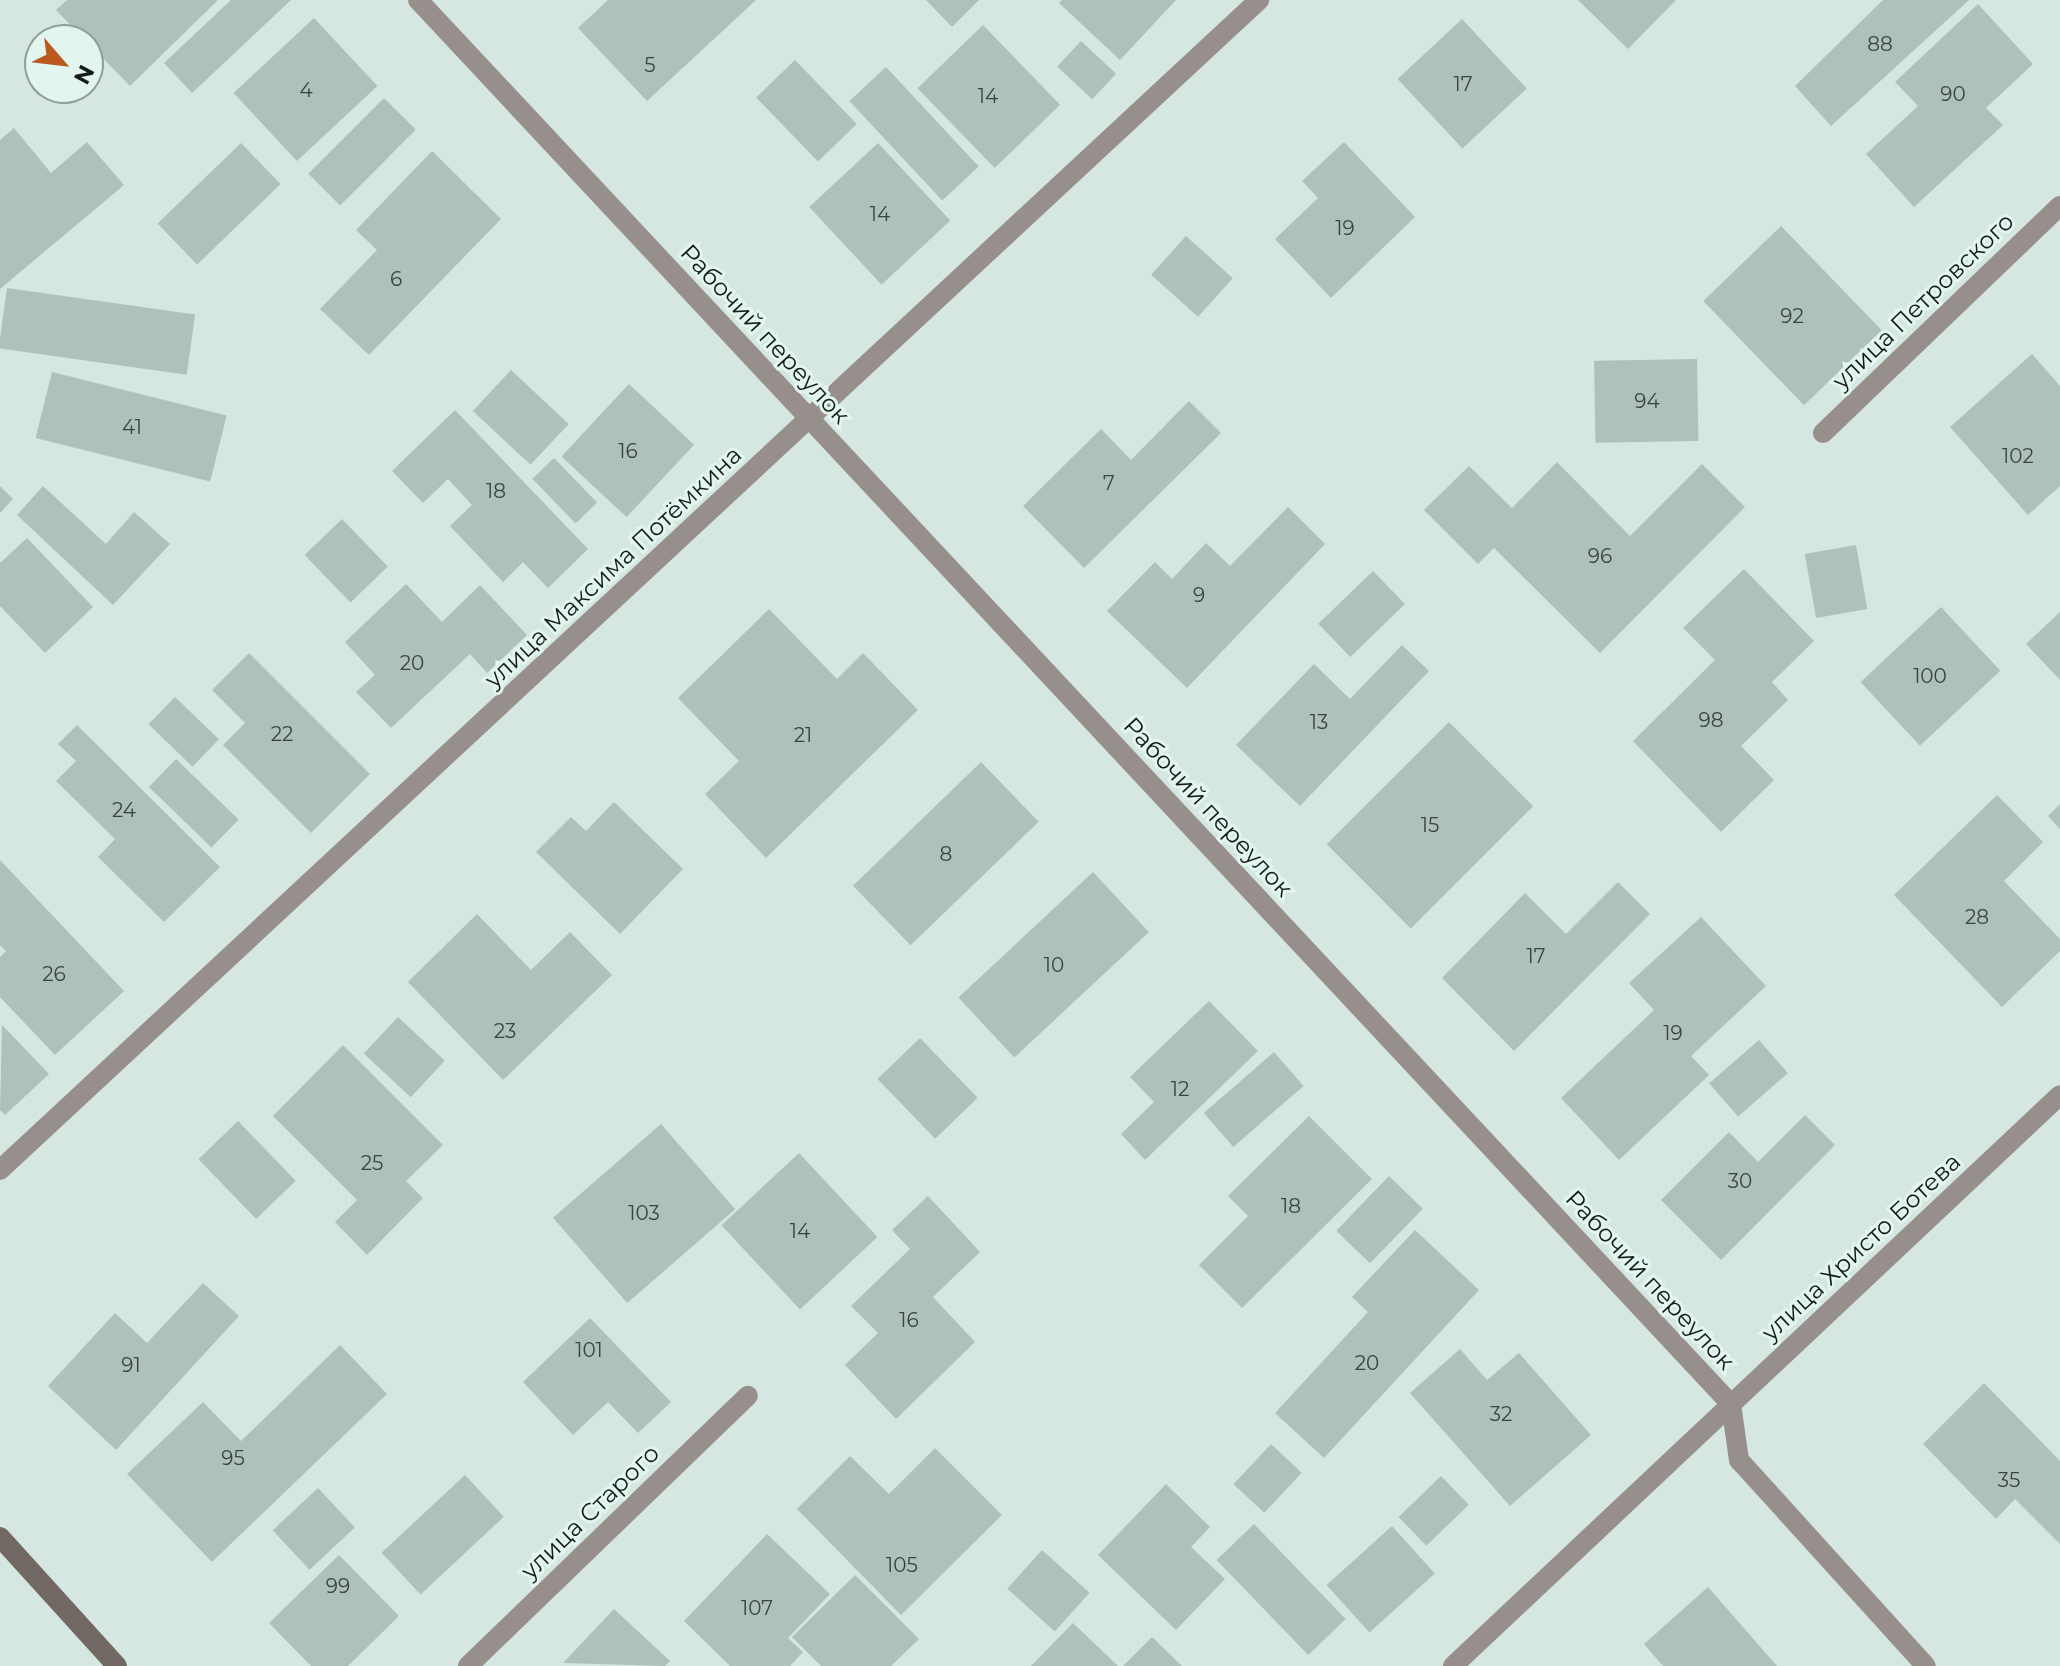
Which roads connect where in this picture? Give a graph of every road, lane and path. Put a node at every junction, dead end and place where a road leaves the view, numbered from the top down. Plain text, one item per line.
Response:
1 (418, 0) edge
2 (1259, 0) edge
3 (2060, 206) edge
4 (810, 420) junction
5 (1823, 433) dead end
6 (2060, 1095) edge
7 (0, 1170) edge
8 (748, 1396) dead end
9 (1731, 1404) junction
10 (0, 1537) edge
11 (117, 1666) edge
12 (468, 1666) edge
13 (1453, 1666) edge
14 (1926, 1666) edge

1 - 4 street, Рабочий переулок
2 - 4 street, улица Максима Потёмкина
3 - 5 street, улица Петровского
4 - 7 street, улица Максима Потёмкина
4 - 9 street, Рабочий переулок
6 - 9 street, улица Христо Ботева
8 - 12 street, улица Старого
9 - 13 street, улица Христо Ботева
9 - 14 street, Рабочий переулок
10 - 11 street

